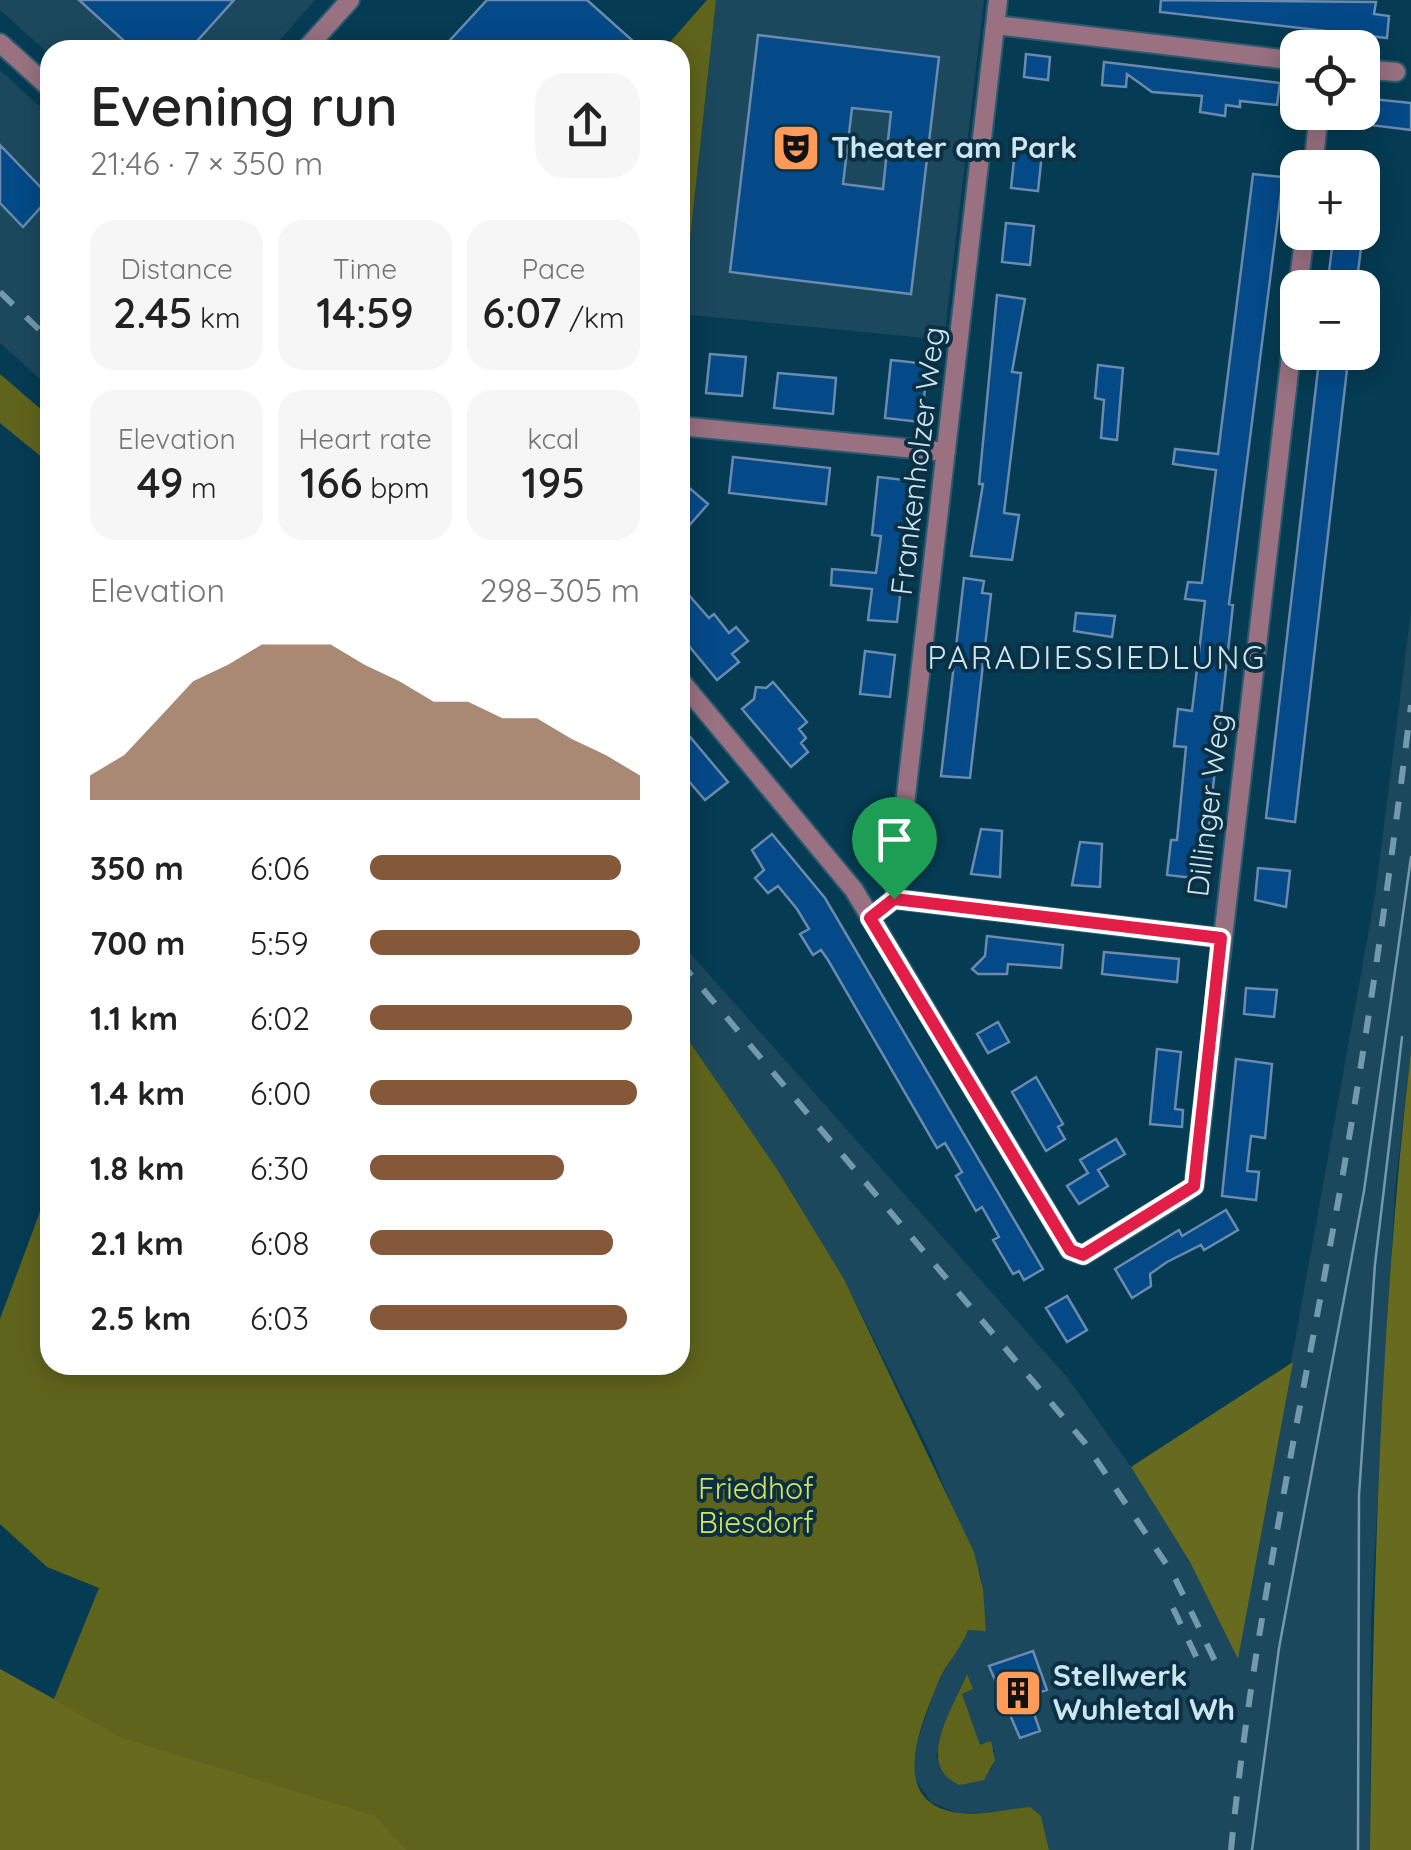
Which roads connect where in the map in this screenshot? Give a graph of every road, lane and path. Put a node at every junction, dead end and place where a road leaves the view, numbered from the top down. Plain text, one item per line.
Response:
1 (350, 0) edge
2 (998, 0) edge
3 (996, 25) junction
4 (314, 40) edge
5 (0, 43) edge
6 (1280, 60) edge
7 (1380, 71) edge
8 (1396, 72) dead end
9 (40, 79) edge
10 (1289, 370) edge
11 (690, 427) edge
12 (946, 452) junction
13 (690, 692) edge
14 (894, 899) junction
15 (870, 918) junction
16 (1221, 938) junction

1 - 4 street
2 - 3 street, Frankenholzer Weg
3 - 6 street
3 - 12 street, Frankenholzer Weg
5 - 9 street
7 - 8 street
10 - 16 street, Dillinger Weg
11 - 12 street
12 - 14 street, Frankenholzer Weg
13 - 15 street
14 - 15 street
14 - 16 street
15 - 16 street, Dillinger Weg

